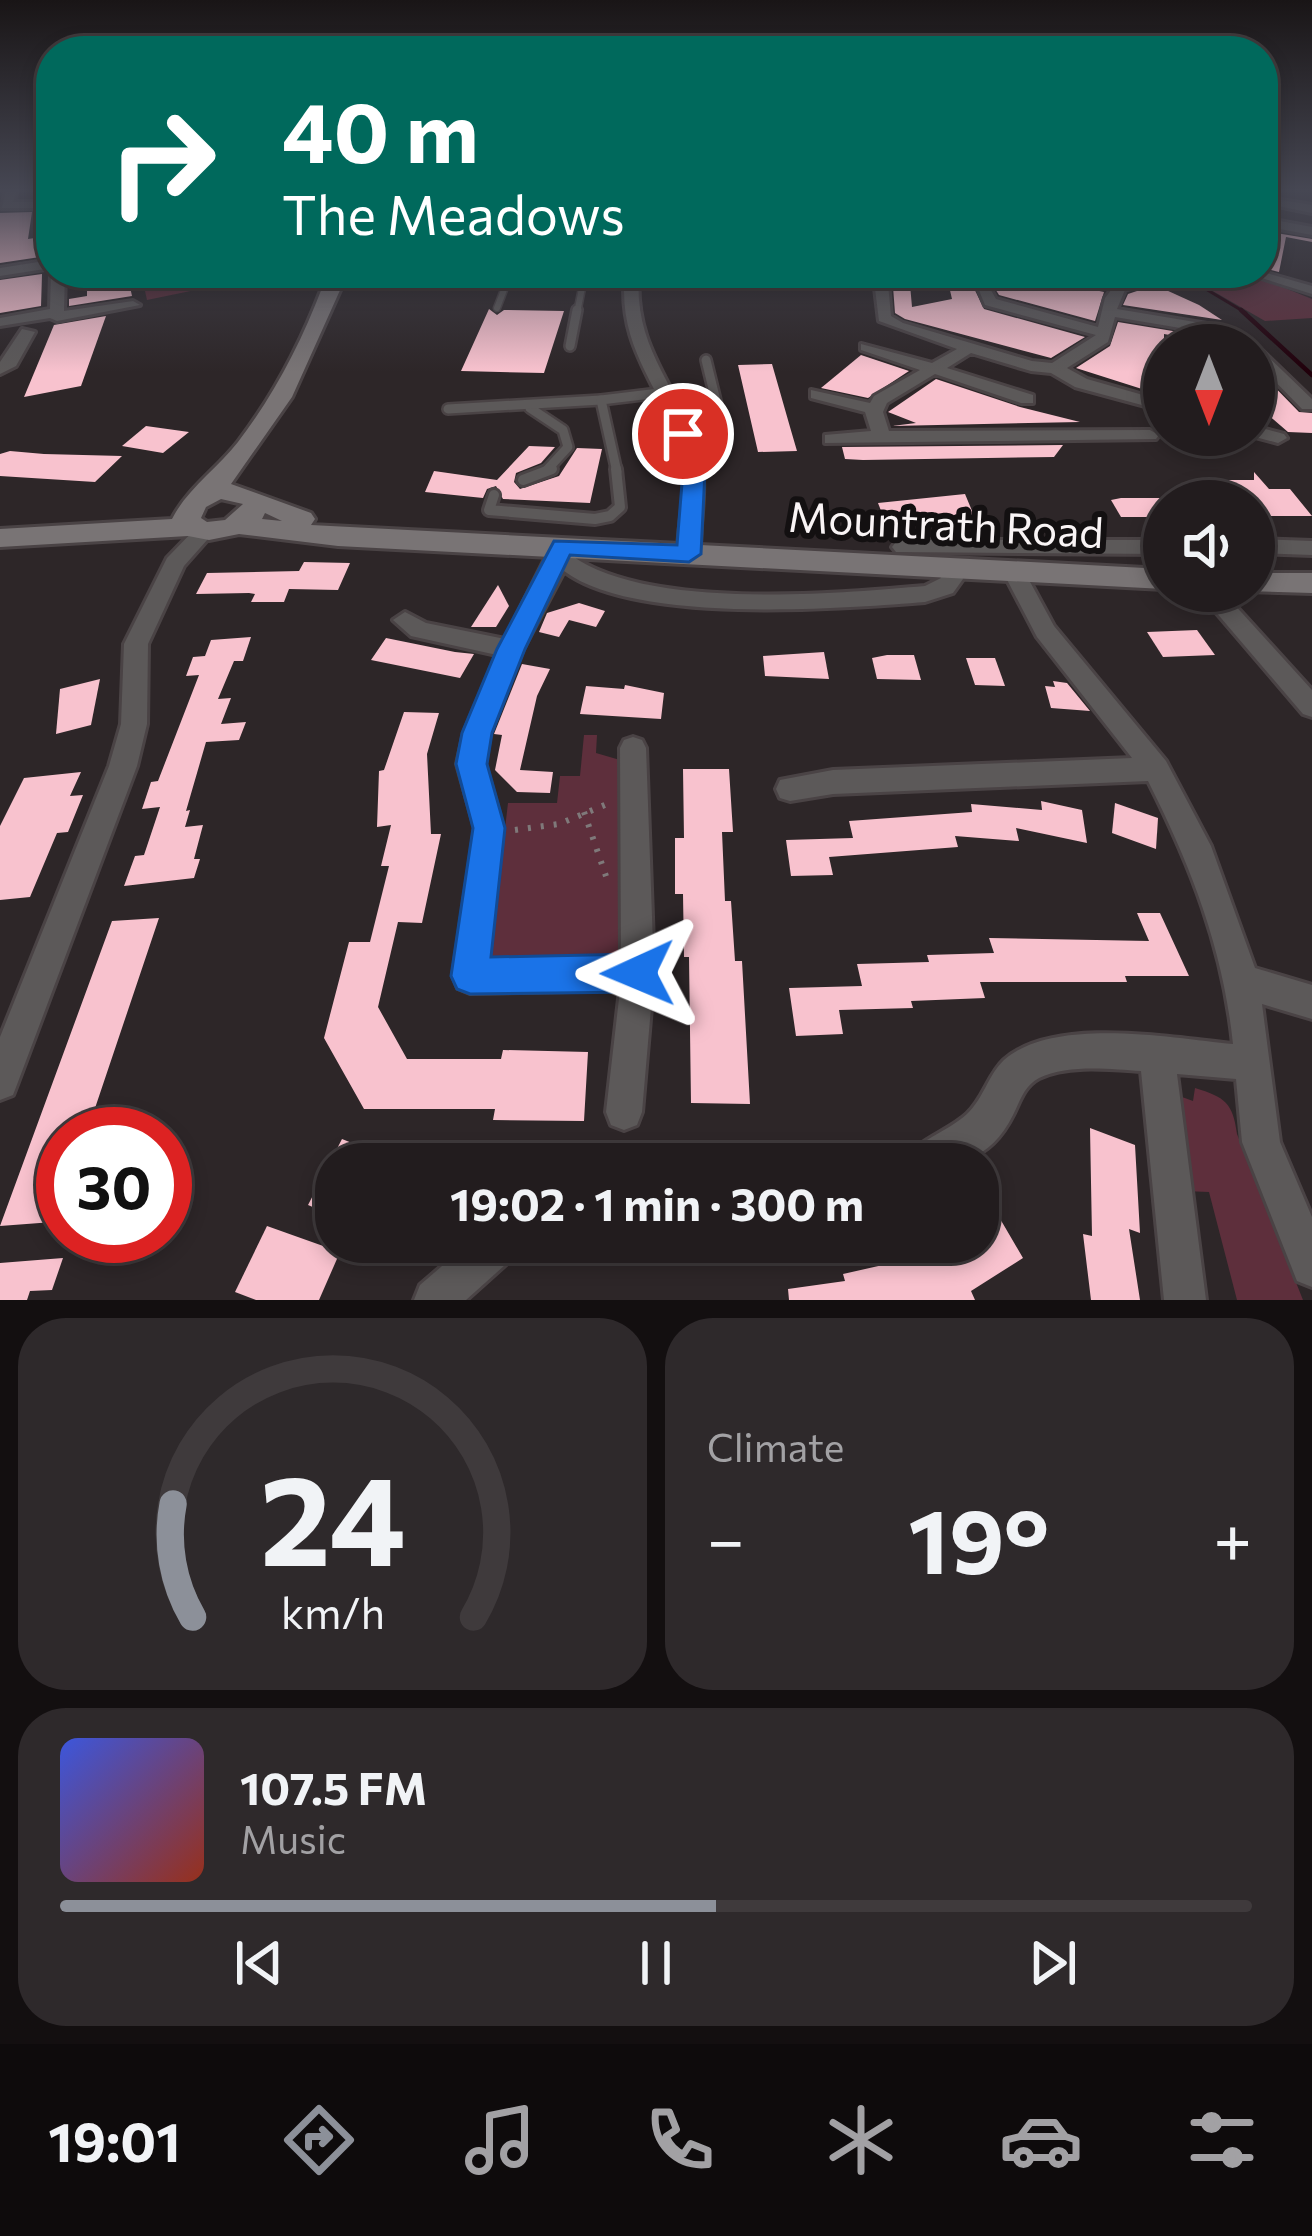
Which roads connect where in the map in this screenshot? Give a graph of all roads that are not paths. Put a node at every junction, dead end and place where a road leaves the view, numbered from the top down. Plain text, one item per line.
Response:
1 (36, 252) edge
2 (0, 258) edge
3 (36, 266) edge
4 (0, 272) edge
5 (1278, 280) edge
6 (58, 288) edge
7 (331, 288) edge
8 (505, 288) edge
9 (582, 288) edge
10 (632, 288) edge
11 (881, 288) edge
12 (981, 288) edge
13 (1119, 288) edge
14 (1312, 290) edge
15 (133, 305) dead end
16 (497, 308) dead end
17 (57, 312) junction
18 (1109, 312) junction
19 (0, 322) edge
20 (1183, 324) edge
21 (27, 332) dead end
22 (1106, 333) junction
23 (570, 346) dead end
24 (867, 347) dead end
25 (968, 349) junction
26 (706, 360) dead end
27 (1055, 368) junction
28 (0, 369) edge
29 (933, 369) junction
30 (1275, 373) edge
31 (659, 393) junction
32 (817, 394) dead end
33 (1027, 399) dead end
34 (601, 400) junction
35 (1143, 400) edge
36 (1308, 405) dead end
37 (529, 407) junction
38 (448, 409) dead end
39 (713, 409) junction
40 (874, 409) junction
41 (673, 414) junction
42 (1143, 434) edge
43 (882, 436) junction
44 (1275, 437) edge
45 (1278, 438) dead end
46 (831, 439) dead end
47 (726, 442) dead end
48 (252, 446) junction
49 (523, 480) dead end
50 (494, 495) dead end
51 (254, 498) junction
52 (197, 516) junction
53 (237, 525) junction
54 (364, 537) junction
55 (0, 538) edge
56 (903, 547) dead end
57 (1103, 547) junction
58 (1143, 547) edge
59 (1275, 547) edge
60 (1312, 548) edge
61 (561, 552) junction
62 (689, 554) junction
63 (948, 568) junction
64 (1014, 572) junction
65 (1121, 577) junction
66 (1143, 578) edge
67 (1275, 583) edge
68 (1312, 584) edge
69 (1227, 612) edge
70 (405, 620) dead end
71 (511, 649) junction
72 (1312, 707) edge
73 (633, 748) dead end
74 (1156, 770) junction
75 (790, 789) dead end
76 (638, 973) junction
77 (1243, 981) junction
78 (1312, 1002) edge
79 (1157, 1058) junction
80 (1252, 1063) junction
81 (0, 1082) edge
82 (624, 1112) dead end
83 (957, 1143) edge
84 (477, 1263) edge
85 (1312, 1266) edge
86 (435, 1300) edge
87 (1185, 1300) edge

1 - 2 street
3 - 4 street
5 - 14 street
6 - 17 street
7 - 48 main road
8 - 16 lane
9 - 23 lane
10 - 31 street
11 - 25 street
12 - 22 street
13 - 18 street
15 - 17 street
17 - 19 street
18 - 20 street
18 - 22 street
21 - 28 street
22 - 27 street
24 - 29 street
25 - 27 street
25 - 29 street
26 - 39 lane
27 - 35 street
29 - 33 street
29 - 40 street
30 - 36 street
31 - 34 lane
31 - 41 street
32 - 40 street
34 - 37 lane
34 - 50 lane
37 - 38 lane
37 - 49 lane
39 - 41 lane
39 - 47 lane
40 - 43 street
41 - 62 street
42 - 43 street
43 - 46 street
44 - 45 street
48 - 51 main road
48 - 52 main road
51 - 52 main road
51 - 53 main road
51 - 54 main road, Mountrath Road
52 - 53 main road, Mountrath Road
52 - 55 main road
52 - 81 street
53 - 54 main road, Mountrath Road
54 - 61 main road, Mountrath Road
56 - 57 street
57 - 58 street
57 - 65 street
59 - 60 street
61 - 62 main road, Mountrath Road
61 - 63 street
61 - 71 street
62 - 63 main road, Mountrath Road
63 - 64 main road, Mountrath Road
64 - 65 main road, Mountrath Road
64 - 74 street
65 - 66 main road, Mountrath Road
67 - 68 main road
69 - 72 street
70 - 71 street
71 - 76 street
73 - 76 street
74 - 75 street
74 - 77 street
76 - 82 street
77 - 78 street
77 - 80 street
79 - 80 street
79 - 83 street
79 - 87 street
80 - 85 street
84 - 86 street

